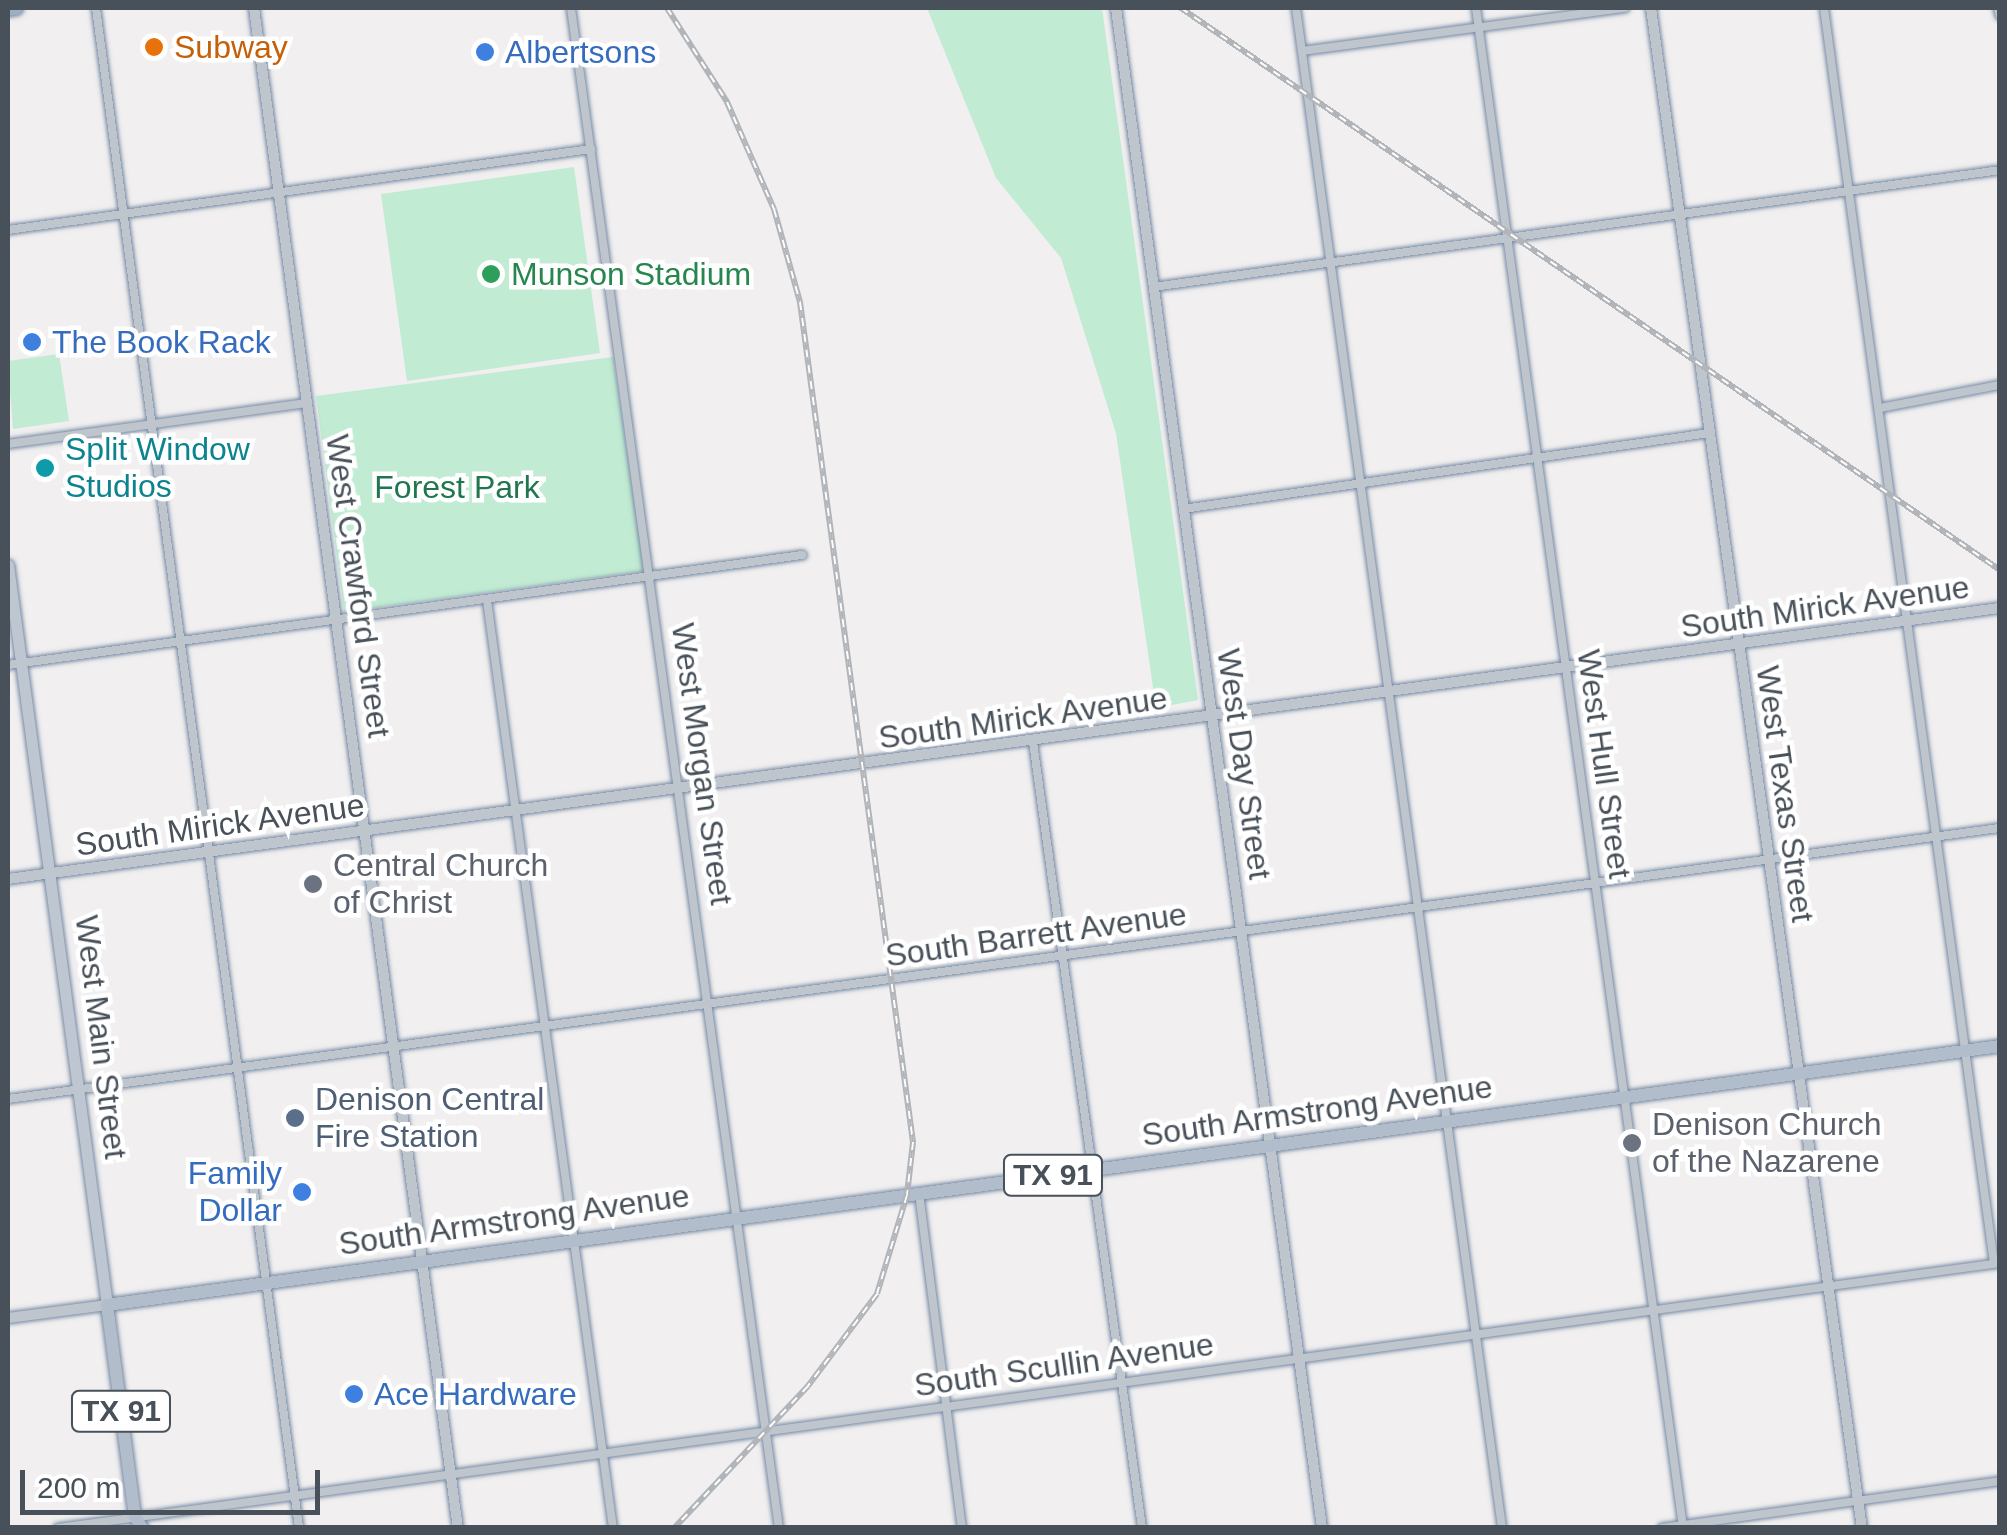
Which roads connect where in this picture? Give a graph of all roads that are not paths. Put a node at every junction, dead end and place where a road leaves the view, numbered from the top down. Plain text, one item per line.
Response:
1 (16, 8) edge
2 (96, 8) edge
3 (254, 8) edge
4 (571, 8) edge
5 (1116, 8) edge
6 (1296, 8) edge
7 (1476, 8) edge
8 (1626, 8) edge
9 (1652, 8) edge
10 (1824, 8) edge
11 (1998, 8) edge
12 (8, 9) edge
13 (2000, 16) edge
14 (1479, 28) junction
15 (1302, 51) junction
16 (591, 150) junction
17 (2000, 170) edge
18 (279, 192) junction
19 (1848, 192) junction
20 (123, 213) junction
21 (1681, 218) junction
22 (8, 230) edge
23 (1510, 241) junction
24 (1331, 261) junction
25 (1153, 287) junction
26 (2000, 385) edge
27 (308, 403) junction
28 (1880, 408) junction
29 (152, 425) junction
30 (1709, 432) junction
31 (8, 444) edge
32 (1537, 457) junction
33 (1362, 480) junction
34 (1183, 509) junction
35 (802, 555) dead end
36 (8, 565) edge
37 (650, 576) junction
38 (487, 600) junction
39 (2000, 608) edge
40 (336, 619) junction
41 (1905, 620) junction
42 (181, 640) junction
43 (1739, 646) junction
44 (14, 664) edge
45 (1565, 668) junction
46 (1392, 691) junction
47 (1212, 717) junction
48 (1033, 742) junction
49 (680, 790) junction
50 (517, 812) junction
51 (2000, 828) edge
52 (364, 830) junction
53 (1938, 837) junction
54 (214, 850) junction
55 (1768, 859) junction
56 (53, 872) junction
57 (8, 878) edge
58 (1596, 882) junction
59 (1418, 906) junction
60 (1242, 932) junction
61 (1064, 956) junction
62 (711, 999) junction
63 (546, 1024) junction
64 (392, 1043) junction
65 (2000, 1046) edge
66 (1966, 1051) junction
67 (239, 1066) junction
68 (1799, 1074) junction
69 (80, 1089) junction
70 (1625, 1097) junction
71 (8, 1099) edge
72 (1448, 1122) junction
73 (1270, 1144) junction
74 (1094, 1170) junction
75 (919, 1193) junction
76 (738, 1217) junction
77 (575, 1238) junction
78 (424, 1261) junction
79 (1997, 1264) edge
80 (268, 1282) junction
81 (1829, 1287) junction
82 (108, 1305) junction
83 (1654, 1310) junction
84 (8, 1318) edge
85 (1477, 1334) junction
86 (1299, 1356) junction
87 (1123, 1382) junction
88 (948, 1408) junction
89 (765, 1428) junction
90 (602, 1451) junction
91 (450, 1472) junction
92 (2000, 1482) edge
93 (294, 1495) junction
94 (1858, 1500) junction
95 (136, 1524) edge
96 (1683, 1526) edge
97 (58, 1528) edge
98 (299, 1528) edge
99 (458, 1528) edge
100 (613, 1528) edge
101 (779, 1528) edge
102 (962, 1528) edge
103 (1142, 1528) edge
104 (1322, 1528) edge
105 (1502, 1528) edge
106 (1662, 1528) edge
107 (1862, 1528) edge

1 - 12 highway
2 - 20 street
3 - 18 street, West Crawford Street
4 - 16 street, West Morgan Street
5 - 25 street, West Day Street
6 - 15 street
7 - 14 street, West Hull Street
8 - 14 street
9 - 21 street, West Texas Street
10 - 19 street
11 - 13 street
14 - 15 street
14 - 23 street, West Hull Street
15 - 24 street
16 - 18 street
16 - 37 street, West Morgan Street
17 - 19 street
18 - 20 street
18 - 27 street, West Crawford Street
19 - 21 street
19 - 28 street
20 - 22 street
20 - 29 street
21 - 23 street
21 - 30 street, West Texas Street
23 - 24 street
23 - 32 street, West Hull Street
24 - 25 street
24 - 33 street
25 - 34 street, West Day Street
26 - 28 street
27 - 29 street
27 - 40 street, West Crawford Street
28 - 41 street
29 - 31 street
29 - 42 street
30 - 32 street
30 - 43 street, West Texas Street
32 - 33 street
32 - 45 street, West Hull Street
33 - 34 street
33 - 46 street
34 - 47 street, West Day Street
35 - 37 street
36 - 44 main road, West Main Street
37 - 38 street
37 - 49 street, West Morgan Street
38 - 40 street
38 - 50 street
39 - 41 street, South Mirick Avenue
40 - 42 street
40 - 52 street, West Crawford Street
41 - 43 street, South Mirick Avenue
41 - 53 street
42 - 44 street
42 - 54 street
43 - 45 street, South Mirick Avenue
43 - 55 street, West Texas Street
44 - 56 main road, West Main Street
45 - 46 street, South Mirick Avenue
45 - 58 street, West Hull Street
46 - 47 street, South Mirick Avenue
46 - 59 street
47 - 48 street, South Mirick Avenue
47 - 60 street, West Day Street
48 - 49 street, South Mirick Avenue
48 - 61 street
49 - 50 street, South Mirick Avenue
49 - 62 street, West Morgan Street
50 - 52 street, South Mirick Avenue
50 - 63 street
51 - 53 street, South Barrett Avenue
52 - 54 street, South Mirick Avenue
52 - 64 street, West Crawford Street
53 - 55 street, South Barrett Avenue
53 - 66 street
54 - 56 street, South Mirick Avenue
54 - 67 street
55 - 58 street, South Barrett Avenue
55 - 68 street, West Texas Street
56 - 57 street, South Mirick Avenue
56 - 69 main road, West Main Street
58 - 59 street, South Barrett Avenue
58 - 70 street, West Hull Street
59 - 60 street, South Barrett Avenue
59 - 72 street
60 - 61 street, South Barrett Avenue
60 - 73 street, West Day Street
61 - 62 street, South Barrett Avenue
61 - 74 street
62 - 63 street, South Barrett Avenue
62 - 76 street, West Morgan Street
63 - 64 street, South Barrett Avenue
63 - 77 street
64 - 67 street, South Barrett Avenue
64 - 78 street, West Crawford Street
65 - 66 main road, South Armstrong Avenue / TX 91
66 - 68 main road, South Armstrong Avenue / TX 91
66 - 79 street
67 - 69 street, South Barrett Avenue
67 - 80 street
68 - 70 main road, South Armstrong Avenue / TX 91
68 - 81 street, West Texas Street
69 - 71 street, South Barrett Avenue
69 - 82 main road, West Main Street
70 - 72 main road, South Armstrong Avenue / TX 91
70 - 83 street, West Hull Street
72 - 73 main road, South Armstrong Avenue / TX 91
72 - 85 street
73 - 74 main road, South Armstrong Avenue / TX 91
73 - 86 street, West Day Street
74 - 75 main road, South Armstrong Avenue / TX 91
74 - 87 street
75 - 76 main road, South Armstrong Avenue / TX 91
75 - 88 street
76 - 77 main road, South Armstrong Avenue / TX 91
76 - 89 street, West Morgan Street
77 - 78 main road, South Armstrong Avenue / TX 91
77 - 90 street
78 - 80 main road, South Armstrong Avenue / TX 91
78 - 91 street, West Crawford Street
79 - 81 street, South Scullin Avenue
80 - 82 main road, South Armstrong Avenue / TX 91
80 - 93 street
81 - 83 street, South Scullin Avenue
81 - 94 street, West Texas Street
82 - 84 street
82 - 95 main road, West Main Street / TX 91
83 - 85 street, South Scullin Avenue
83 - 96 street, West Hull Street
85 - 86 street, South Scullin Avenue
85 - 105 street
86 - 87 street, South Scullin Avenue
86 - 104 street, West Day Street
87 - 88 street, South Scullin Avenue
87 - 103 street
88 - 89 street, South Scullin Avenue
88 - 102 street
89 - 90 street, South Scullin Avenue
89 - 101 street, West Morgan Street
90 - 91 street, South Scullin Avenue
90 - 100 street
91 - 93 street, South Scullin Avenue
91 - 99 street, West Crawford Street
92 - 94 street
93 - 95 street, South Scullin Avenue
93 - 98 street
94 - 96 street
94 - 107 street, West Texas Street
95 - 97 street, South Scullin Avenue
96 - 106 street

